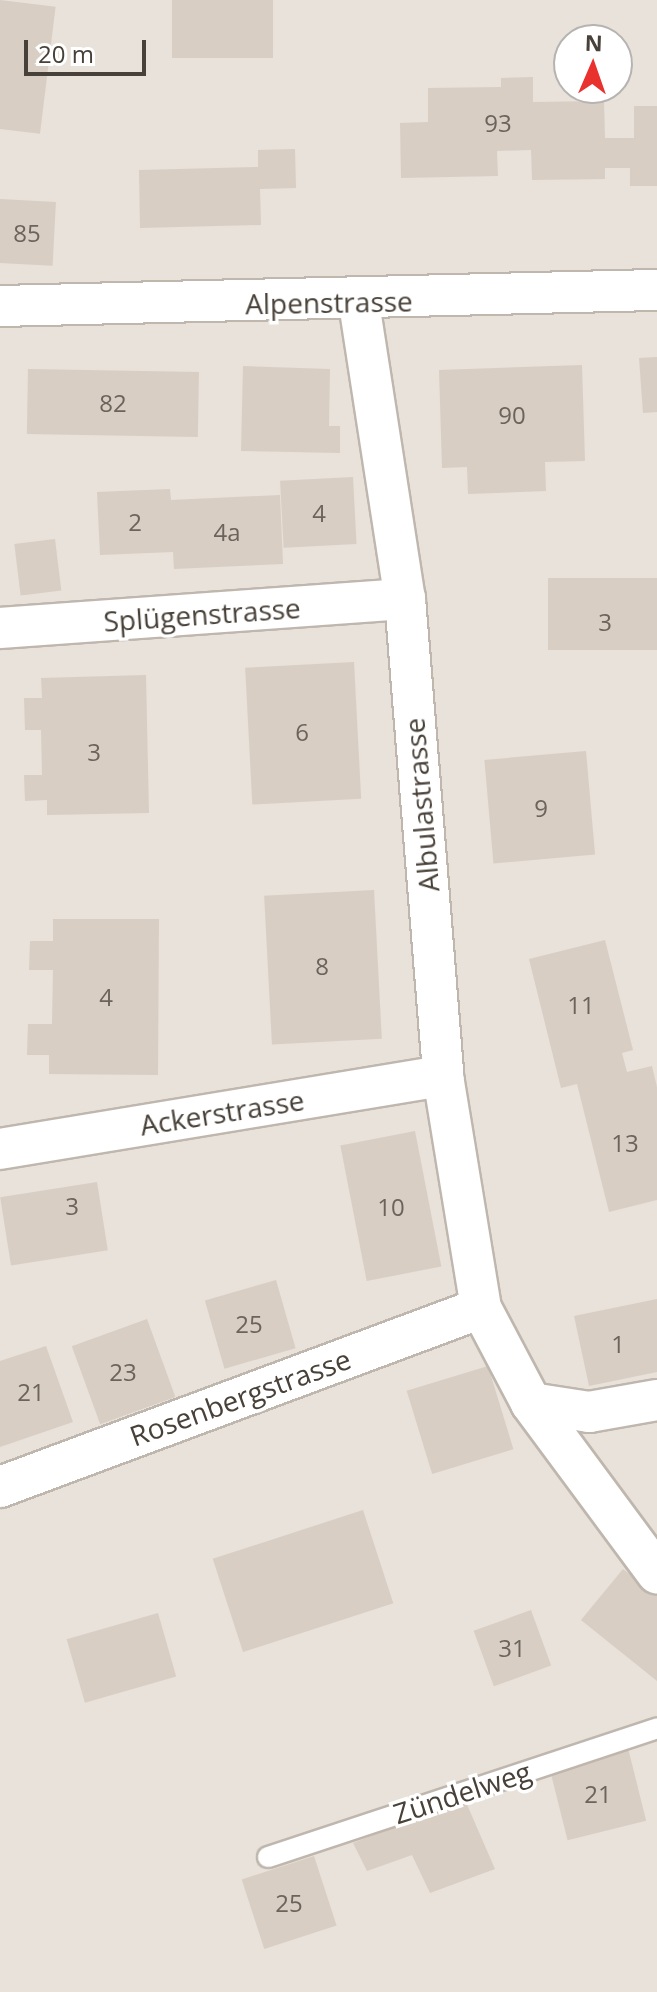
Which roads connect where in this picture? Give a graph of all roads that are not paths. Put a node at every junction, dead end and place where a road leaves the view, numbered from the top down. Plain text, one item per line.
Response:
1 (657, 290) edge
2 (359, 303) junction
3 (0, 306) edge
4 (405, 599) junction
5 (0, 628) edge
6 (443, 1076) junction
7 (0, 1149) edge
8 (481, 1308) junction
9 (657, 1400) edge
10 (531, 1403) junction
11 (0, 1487) edge
12 (657, 1573) edge
13 (657, 1728) edge
14 (268, 1857) dead end

1 - 2 street, Alpenstrasse
2 - 3 street, Alpenstrasse
2 - 4 street, Albulastrasse
4 - 5 street, Splügenstrasse
4 - 6 street, Albulastrasse
6 - 7 street, Ackerstrasse
6 - 8 street, Albulastrasse
8 - 10 street, Albulastrasse
8 - 11 street, Rosenbergstrasse
9 - 10 street
10 - 12 street
13 - 14 lane, Zündelweg

